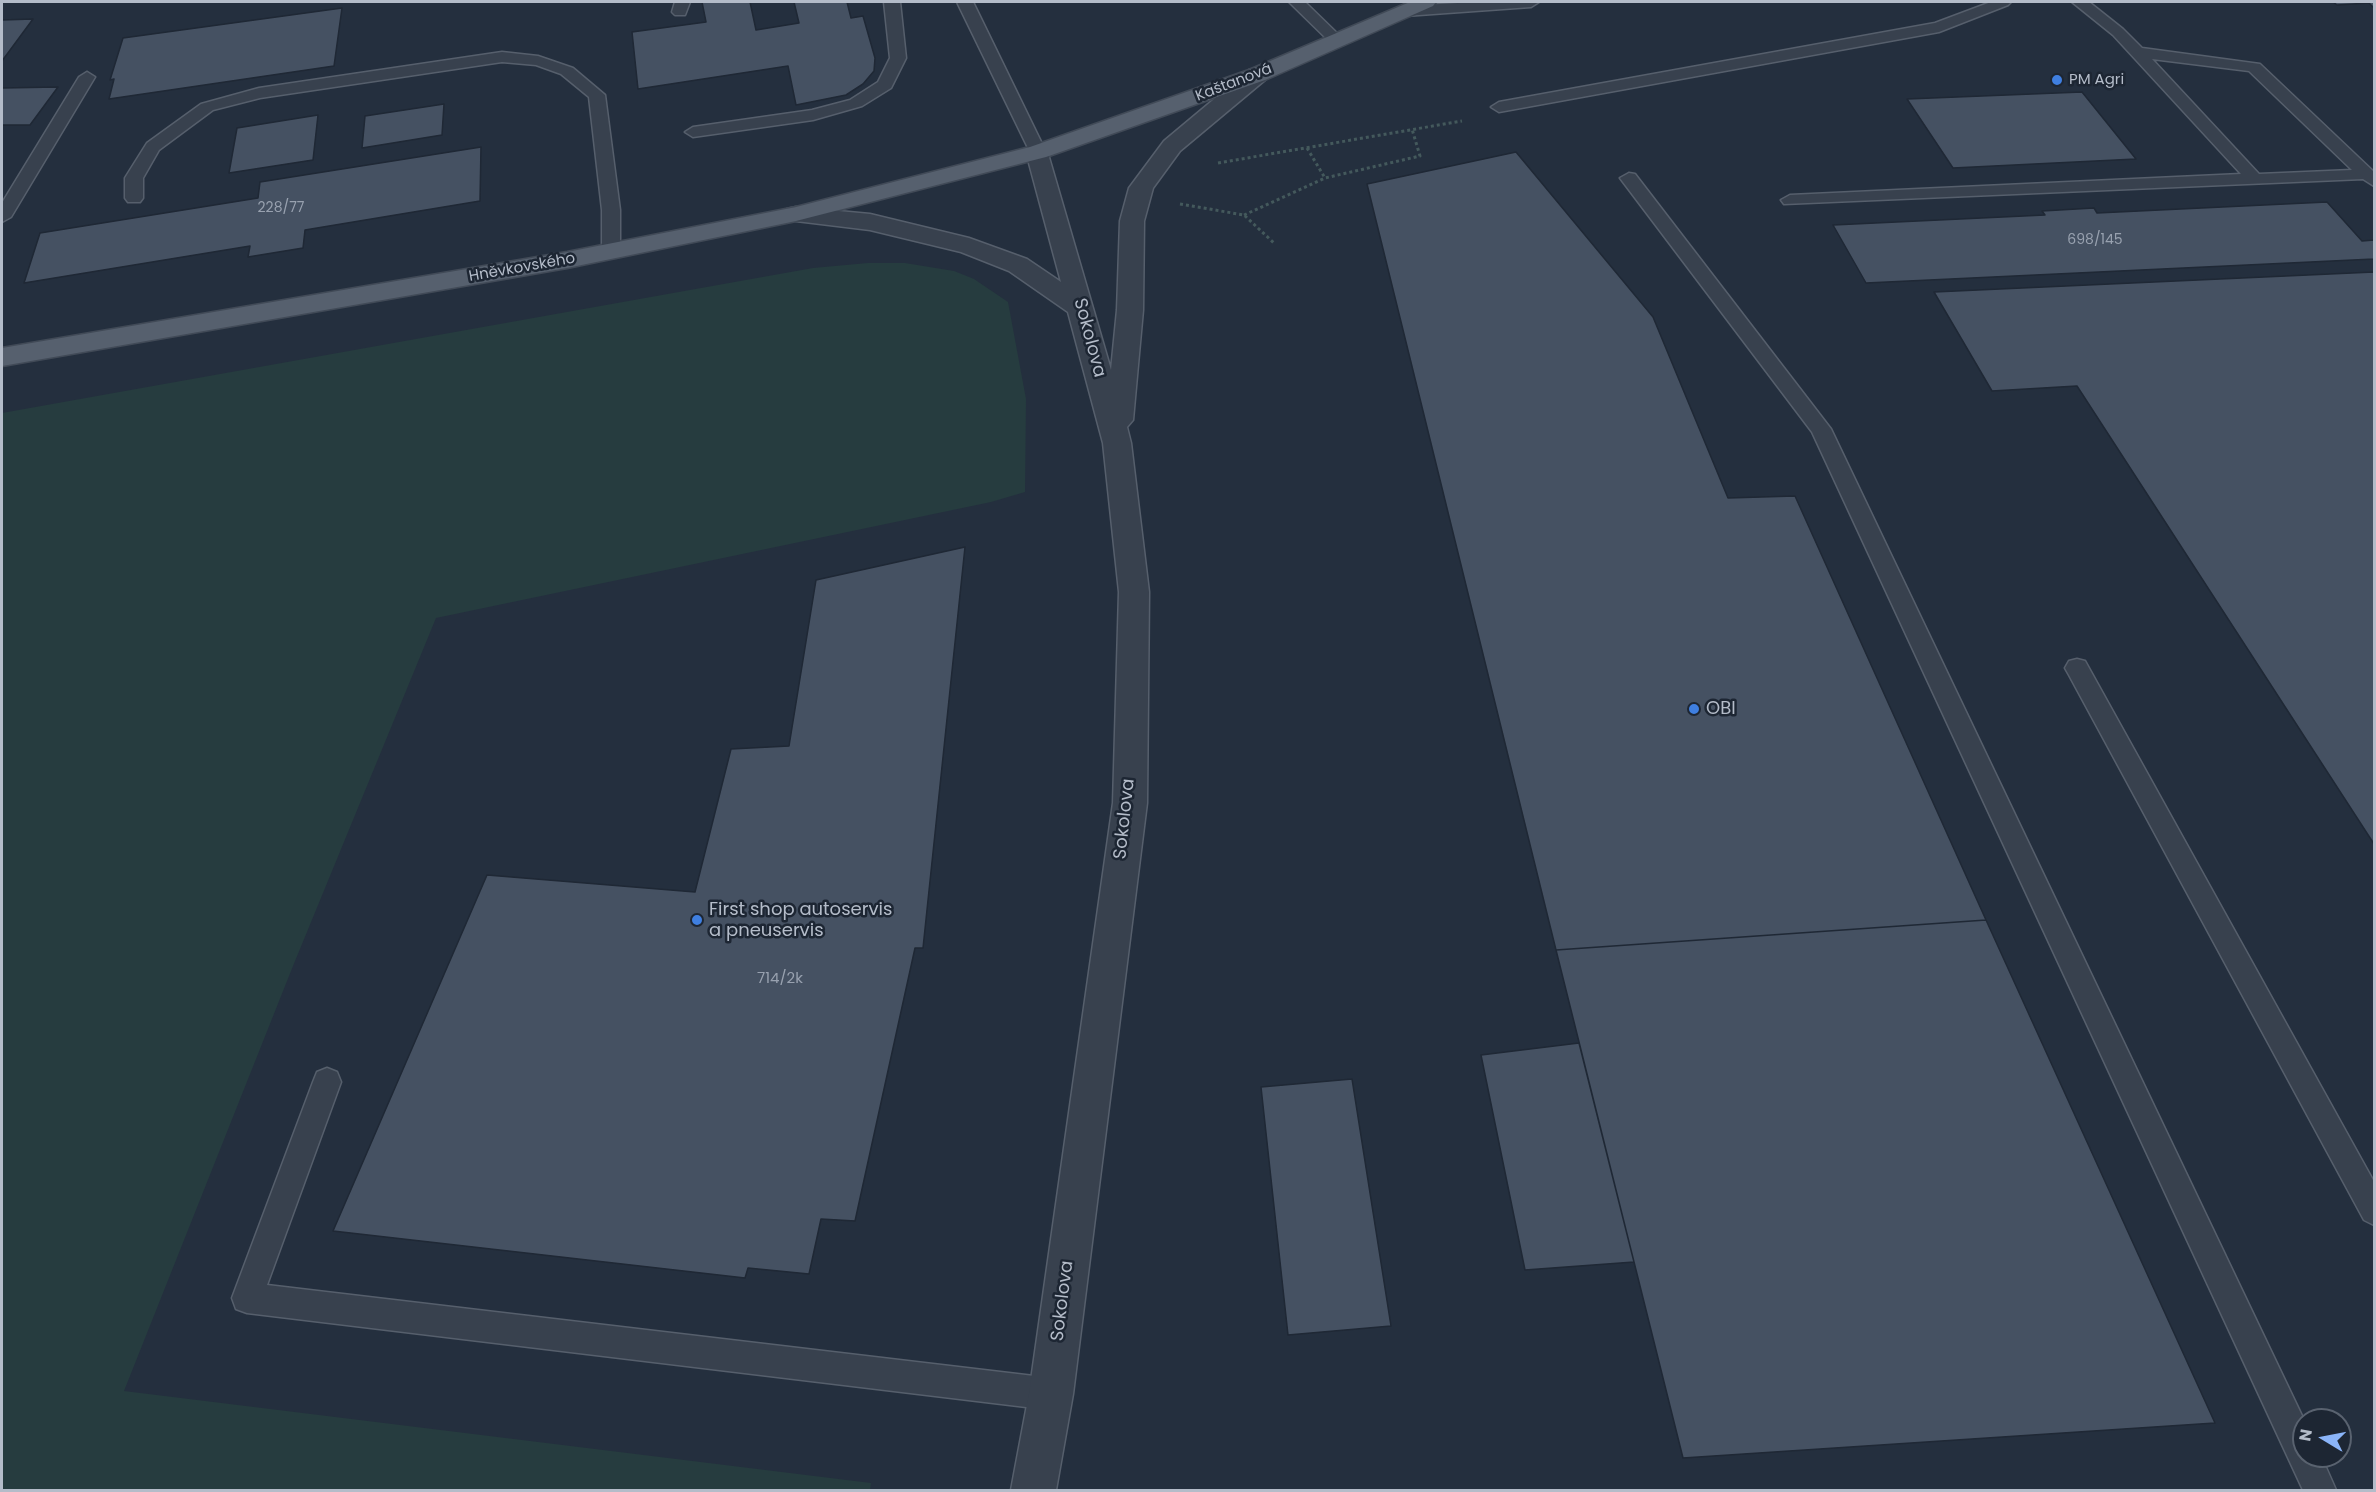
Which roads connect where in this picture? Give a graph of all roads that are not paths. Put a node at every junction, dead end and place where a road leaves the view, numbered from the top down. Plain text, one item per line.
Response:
1 (892, 2) edge
2 (965, 2) edge
3 (1297, 2) edge
4 (1426, 2) edge
5 (1531, 2) edge
6 (2003, 2) edge
7 (2080, 2) edge
8 (1405, 11) junction
9 (1337, 41) junction
10 (2136, 52) junction
11 (1257, 75) junction
12 (87, 77) dead end
13 (1499, 107) dead end
14 (693, 132) dead end
15 (1038, 153) junction
16 (1629, 178) dead end
17 (2371, 178) edge
18 (2254, 179) junction
19 (134, 198) dead end
20 (1790, 200) dead end
21 (796, 214) junction
22 (2, 217) edge
23 (611, 251) junction
24 (1082, 308) junction
25 (2, 357) edge
26 (1117, 443) junction
27 (2077, 668) dead end
28 (327, 1082) dead end
29 (2374, 1210) edge
30 (1051, 1394) junction
31 (1033, 1491) edge
32 (2320, 1491) edge

1 - 14 lane
2 - 15 lane
3 - 9 lane
4 - 8 main road, Kaštanová
5 - 8 lane
6 - 13 lane
7 - 10 lane
8 - 9 main road, Kaštanová
9 - 11 main road, Kaštanová
10 - 17 lane
10 - 18 lane
11 - 15 main road, Kaštanová
11 - 26 street
12 - 22 lane
15 - 21 main road, Hněvkovského
15 - 24 street, Sokolova
16 - 32 lane
17 - 18 lane
18 - 20 lane
19 - 23 lane
21 - 23 main road, Hněvkovského
21 - 24 street
23 - 25 main road, Hněvkovského
24 - 26 street, Sokolova
26 - 30 street, Sokolova
27 - 29 lane
28 - 30 lane
30 - 31 street, Sokolova

